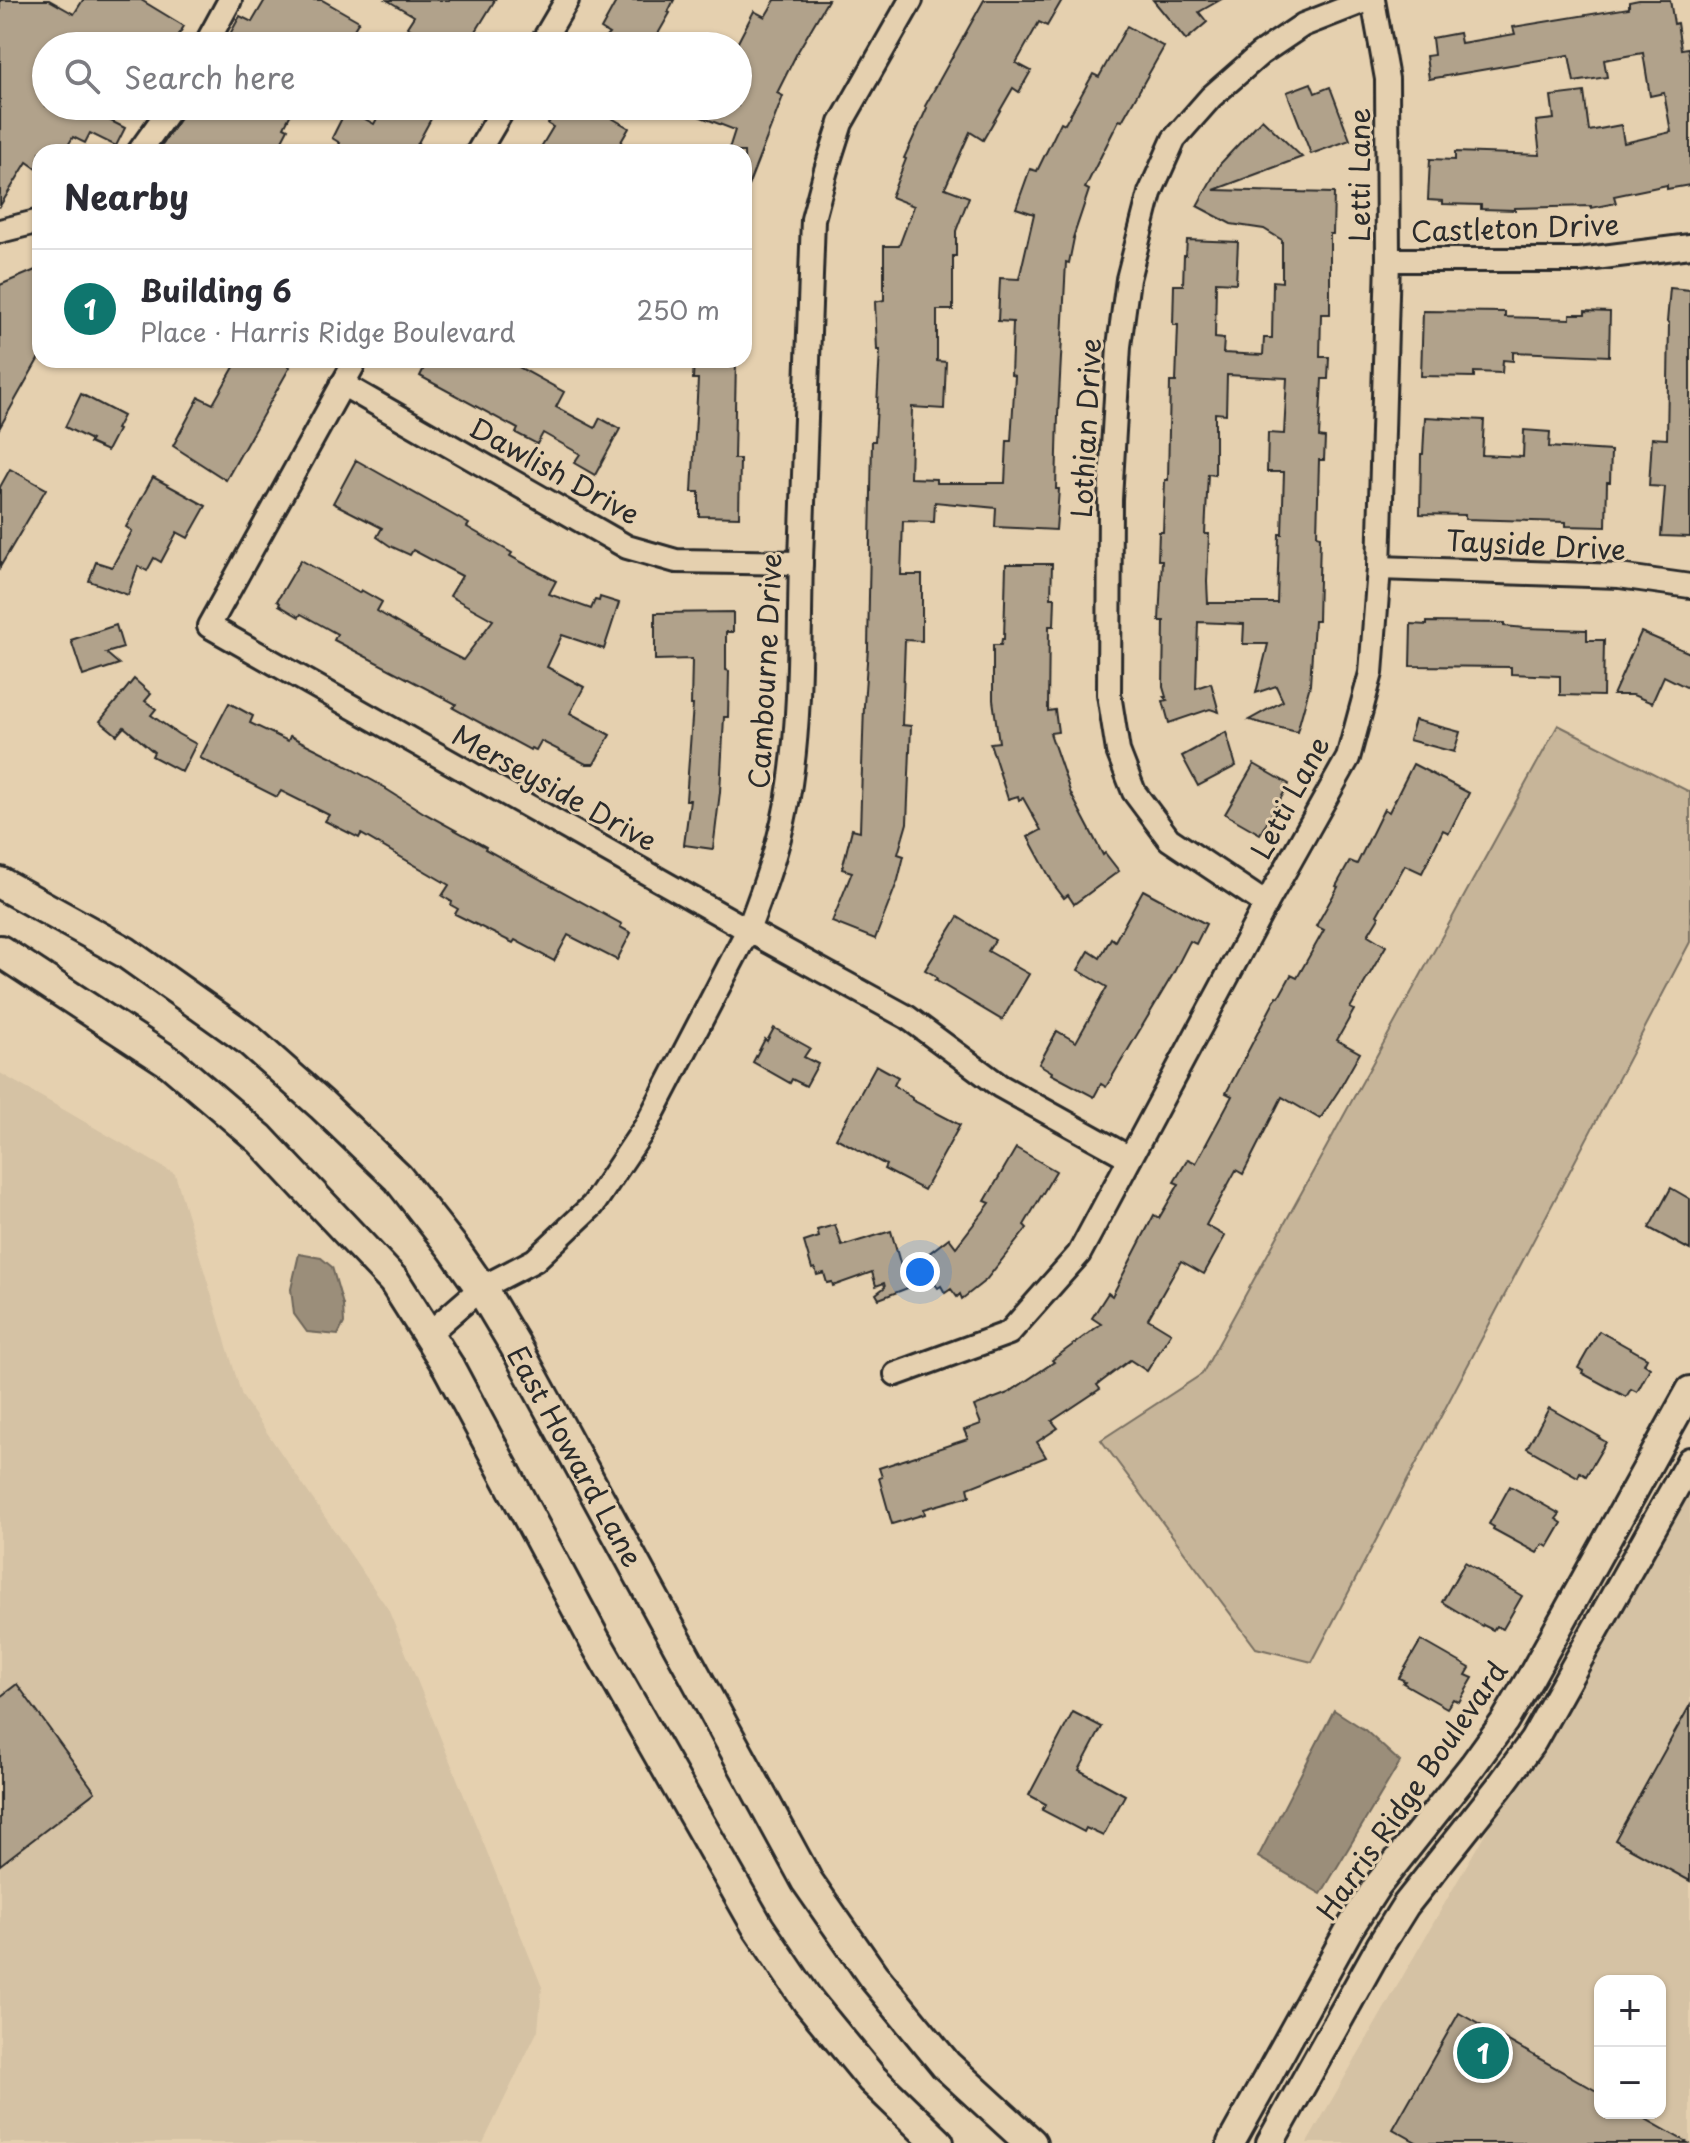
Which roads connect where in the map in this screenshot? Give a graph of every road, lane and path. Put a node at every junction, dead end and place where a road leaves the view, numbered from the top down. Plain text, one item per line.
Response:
1 (230, 0) edge
2 (567, 0) edge
3 (911, 0) edge
4 (1367, 0) edge
5 (1373, 0) edge
6 (213, 32) edge
7 (548, 32) edge
8 (162, 120) edge
9 (497, 120) edge
10 (145, 144) edge
11 (483, 144) edge
12 (32, 223) edge
13 (0, 231) edge
14 (1690, 246) edge
15 (1388, 260) junction
16 (351, 368) edge
17 (342, 384) junction
18 (801, 563) junction
19 (1379, 568) junction
20 (1690, 586) edge
21 (0, 883) edge
22 (1266, 904) junction
23 (748, 930) junction
24 (0, 951) edge
25 (1130, 1158) junction
26 (481, 1288) junction
27 (427, 1335) junction
28 (896, 1374) dead end
29 (1690, 1390) edge
30 (1690, 1461) edge
31 (938, 2143) edge
32 (1031, 2143) edge
33 (1231, 2143) edge
34 (1270, 2143) edge

1 - 6 street
2 - 7 street
3 - 18 street, Cambourne Drive
4 - 22 street, Lothian Drive
5 - 15 street, Letti Lane
8 - 10 street
9 - 11 street
12 - 13 street
14 - 15 street, Castleton Drive
15 - 19 street, Letti Lane
16 - 17 street, Merseyside Drive
17 - 18 street, Dawlish Drive
17 - 23 street, Merseyside Drive
18 - 23 street, Cambourne Drive
19 - 20 street, Tayside Drive
19 - 22 street, Letti Lane
21 - 26 main road, East Howard Lane
22 - 25 street, Letti Lane
23 - 25 street, Merseyside Drive
23 - 26 street, Cambourne Drive
24 - 27 main road
25 - 28 street, Letti Lane
26 - 27 street, Cambourne Drive
26 - 32 main road, East Howard Lane
27 - 31 main road
29 - 33 street, Harris Ridge Boulevard
30 - 34 street

